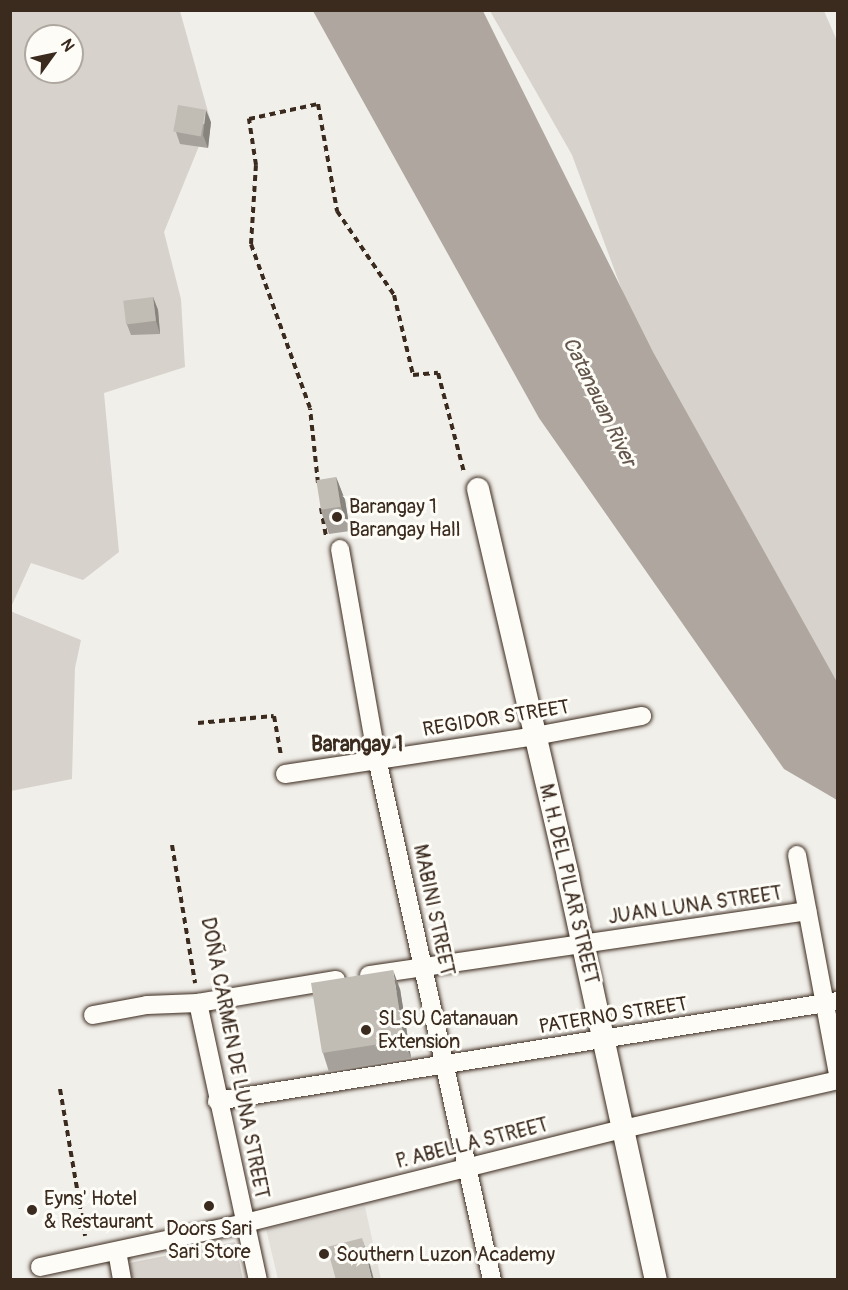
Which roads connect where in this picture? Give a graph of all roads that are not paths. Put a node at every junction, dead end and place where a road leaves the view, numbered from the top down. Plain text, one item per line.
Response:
1 (478, 489) road end
2 (340, 549) road end
3 (642, 716) dead end
4 (535, 736) junction
5 (377, 759) junction
6 (285, 774) road end
7 (797, 855) dead end
8 (807, 911) junction
9 (583, 945) junction
10 (423, 966) junction
11 (831, 1002) edge
12 (198, 1003) junction
13 (93, 1015) dead end
14 (604, 1040) junction
15 (444, 1065) junction
16 (837, 1075) edge
17 (837, 1080) edge
18 (217, 1101) junction
19 (623, 1129) junction
20 (467, 1167) junction
21 (245, 1223) junction
22 (117, 1251) junction
23 (40, 1268) dead end
24 (122, 1280) edge
25 (258, 1280) edge
26 (492, 1280) edge
27 (656, 1280) edge

1 - 4 street, M. H. DEL PILAR STREET
2 - 5 street, MABINI STREET
3 - 4 street, REGIDOR STREET
4 - 5 street, REGIDOR STREET
4 - 9 street, M. H. DEL PILAR STREET
5 - 6 street, REGIDOR STREET
5 - 10 street, MABINI STREET
7 - 8 street
8 - 9 street, JUAN LUNA STREET
8 - 11 street
9 - 10 street, JUAN LUNA STREET
9 - 14 street, M. H. DEL PILAR STREET
10 - 12 street, JUAN LUNA STREET
10 - 15 street, MABINI STREET
11 - 14 street, PATERNO STREET
11 - 16 street
12 - 13 street, JUAN LUNA STREET
12 - 18 street, DOÑA CARMEN DE LUNA STREET
14 - 15 street, PATERNO STREET
14 - 19 street, M. H. DEL PILAR STREET
15 - 18 street, PATERNO STREET
15 - 20 street, MABINI STREET
17 - 19 street, P. ABELLA STREET
18 - 21 street, DOÑA CARMEN DE LUNA STREET
19 - 20 street, P. ABELLA STREET
19 - 27 street, M. H. DEL PILAR STREET
20 - 21 street, P. ABELLA STREET
20 - 26 street, MABINI STREET
21 - 22 street, P. ABELLA STREET
21 - 25 street, DOÑA CARMEN DE LUNA STREET
22 - 23 street, P. ABELLA STREET
22 - 24 street

